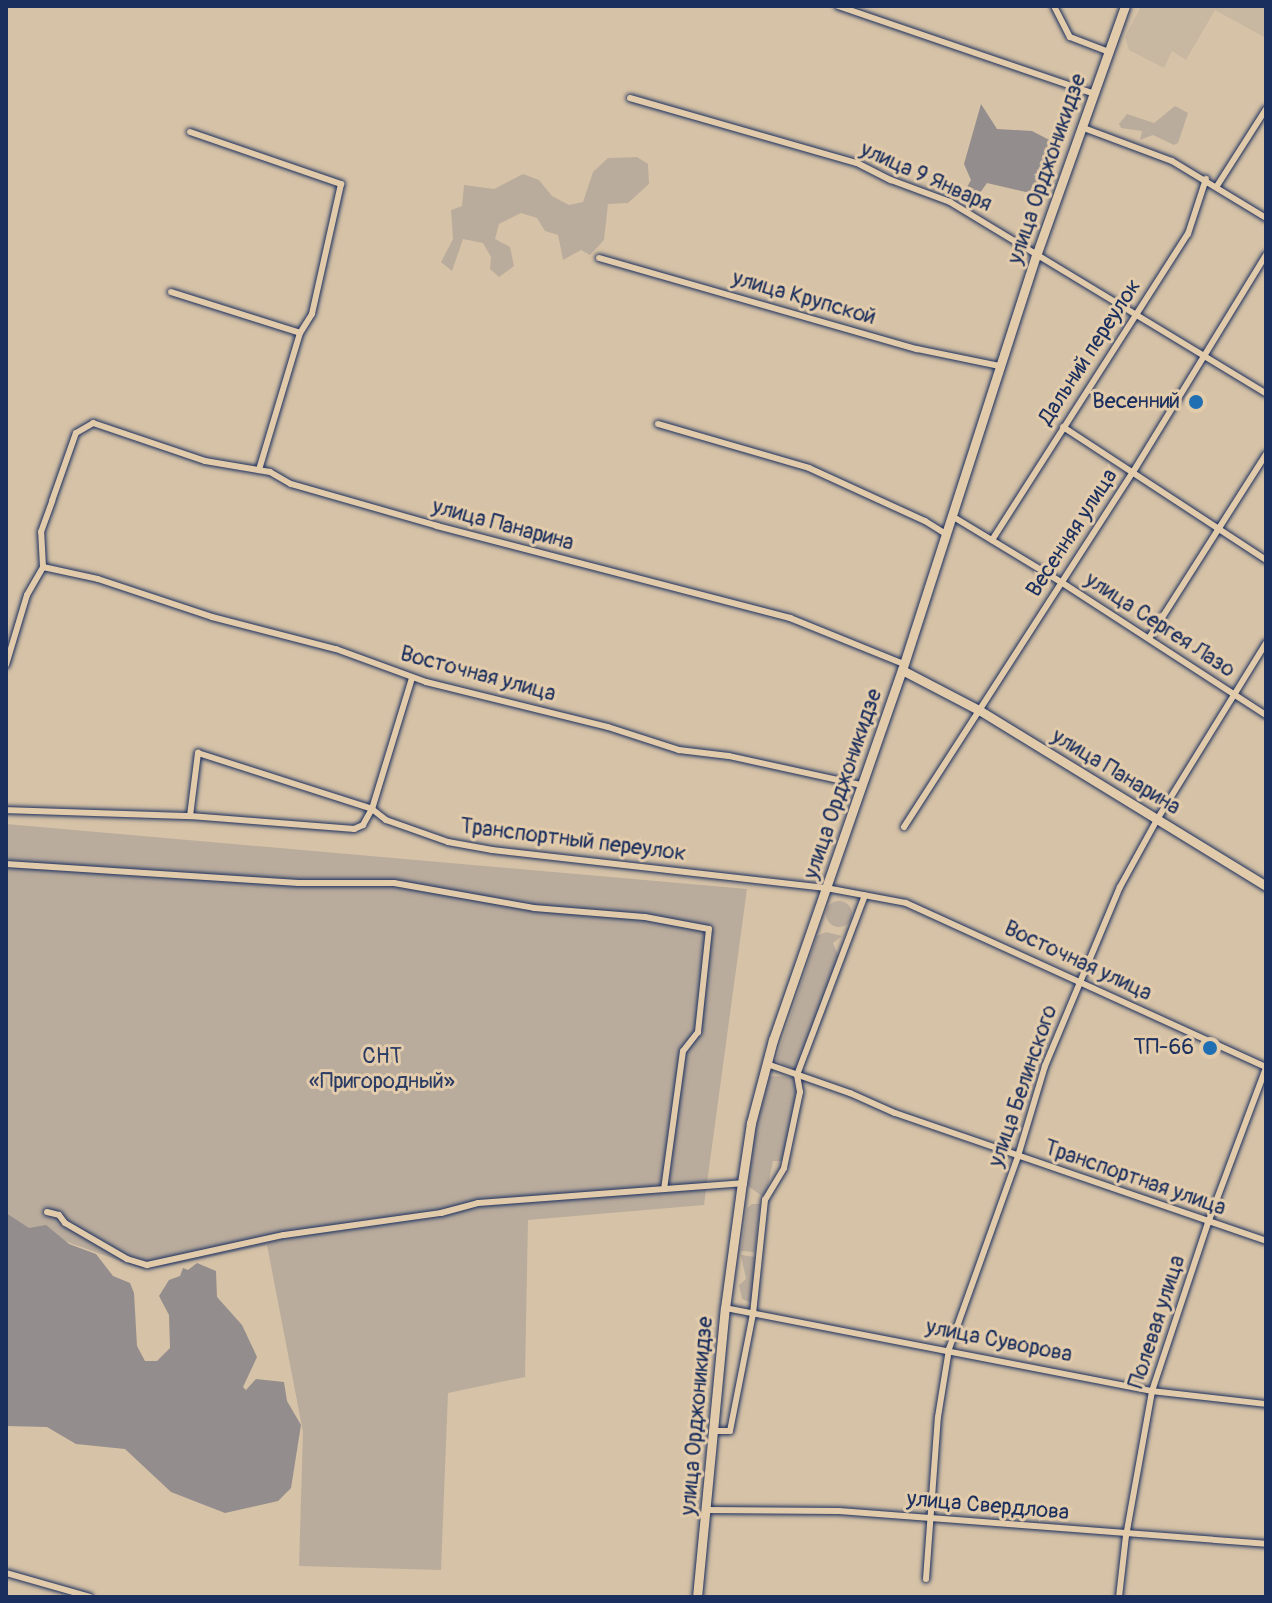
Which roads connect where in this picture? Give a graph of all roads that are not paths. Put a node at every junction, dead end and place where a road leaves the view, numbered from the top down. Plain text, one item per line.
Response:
1 (838, 6) edge
2 (1054, 6) edge
3 (1125, 6) edge
4 (1106, 51) junction
5 (1092, 93) junction
6 (630, 98) dead end
7 (1266, 109) edge
8 (1081, 127) junction
9 (190, 132) dead end
10 (1206, 179) junction
11 (1217, 186) junction
12 (1266, 218) edge
13 (1037, 253) junction
14 (1266, 255) edge
15 (599, 258) dead end
16 (171, 292) dead end
17 (1138, 312) junction
18 (300, 333) junction
19 (1205, 354) junction
20 (1000, 366) junction
21 (1266, 393) edge
22 (658, 424) dead end
23 (1063, 427) junction
24 (1266, 454) edge
25 (259, 470) junction
26 (1133, 472) junction
27 (952, 516) junction
28 (1218, 528) junction
29 (946, 534) junction
30 (992, 540) junction
31 (1266, 560) edge
32 (43, 567) junction
33 (1061, 582) junction
34 (1149, 638) junction
35 (1266, 643) edge
36 (6, 665) edge
37 (903, 667) junction
38 (412, 678) junction
39 (1233, 694) junction
40 (979, 710) junction
41 (1266, 715) edge
42 (861, 785) junction
43 (372, 809) junction
44 (6, 810) edge
45 (190, 816) junction
46 (1158, 818) junction
47 (904, 827) dead end
48 (6, 864) edge
49 (1266, 886) edge
50 (826, 888) junction
51 (865, 895) junction
52 (1079, 982) junction
53 (767, 1064) junction
54 (1266, 1068) edge
55 (797, 1075) junction
56 (1018, 1156) junction
57 (742, 1183) junction
58 (664, 1189) junction
59 (47, 1212) dead end
60 (1208, 1223) junction
61 (1266, 1241) edge
62 (725, 1308) junction
63 (753, 1314) junction
64 (949, 1349) junction
65 (1152, 1391) junction
66 (1266, 1404) edge
67 (713, 1431) junction
68 (706, 1510) junction
69 (930, 1519) junction
70 (1126, 1536) junction
71 (1266, 1544) edge
72 (6, 1573) edge
73 (926, 1579) dead end
74 (697, 1596) edge
75 (90, 1597) edge
76 (705, 1597) edge
77 (1119, 1597) edge

1 - 5 street
2 - 4 street
3 - 4 main road, улица Орджоникидзе
4 - 5 main road, улица Орджоникидзе
5 - 8 main road, улица Орджоникидзе
6 - 13 street, улица 9 Января
7 - 11 street
8 - 10 street
8 - 13 main road, улица Орджоникидзе
9 - 18 street
10 - 11 street
10 - 17 street, Дальний переулок
11 - 12 street
13 - 17 street, улица 9 Января
13 - 20 main road, улица Орджоникидзе
14 - 19 street, Весенняя улица
15 - 20 street, улица Крупской
16 - 18 street
17 - 19 street, улица 9 Января
17 - 23 street, Дальний переулок
18 - 25 street
19 - 21 street, улица 9 Января
19 - 26 street, Весенняя улица
20 - 27 main road, улица Орджоникидзе
22 - 29 street
23 - 26 street
23 - 30 street, Дальний переулок
24 - 28 street
25 - 32 street, улица Панарина
25 - 37 street, улица Панарина
26 - 28 street
26 - 33 street, Весенняя улица
27 - 29 main road, улица Орджоникидзе
27 - 30 street, улица Сергея Лазо
28 - 31 street
28 - 34 street
29 - 37 main road, улица Орджоникидзе
30 - 33 street, улица Сергея Лазо
32 - 36 street
32 - 38 street, Восточная улица
33 - 34 street, улица Сергея Лазо
33 - 40 street, Весенняя улица
34 - 39 street, улица Сергея Лазо
35 - 39 street, улица Белинского
37 - 40 main road, улица Панарина
37 - 42 main road, улица Орджоникидзе
38 - 42 street, Восточная улица
38 - 43 street
39 - 41 street, улица Сергея Лазо
39 - 46 street, улица Белинского
40 - 46 main road, улица Панарина
40 - 47 street, Весенняя улица
42 - 50 main road, улица Орджоникидзе
43 - 45 street
43 - 45 street, Транспортный переулок
43 - 50 street, Транспортный переулок
44 - 45 street
46 - 49 main road, улица Панарина
46 - 52 street, улица Белинского
48 - 58 street
50 - 51 street, Восточная улица
50 - 53 main road, улица Орджоникидзе
51 - 52 street, Восточная улица
51 - 55 street
52 - 54 street, Восточная улица
52 - 56 street, улица Белинского
53 - 55 street, Транспортная улица
53 - 57 main road, улица Орджоникидзе
54 - 60 street, Полевая улица
55 - 56 street, Транспортная улица
55 - 63 street
56 - 60 street, Транспортная улица
56 - 64 street, улица Белинского
57 - 58 street
57 - 62 main road, улица Орджоникидзе
58 - 59 street
60 - 61 street, Транспортная улица
60 - 65 street, Полевая улица
62 - 63 street, улица Суворова
62 - 67 main road, улица Орджоникидзе
63 - 64 street, улица Суворова
63 - 67 street
64 - 65 street, улица Суворова
64 - 69 street, улица Белинского
65 - 66 street, улица Суворова
65 - 70 street, Полевая улица
67 - 68 main road, улица Орджоникидзе
68 - 69 street, улица Свердлова
68 - 74 main road, улица Орджоникидзе
69 - 70 street, улица Свердлова
69 - 73 street, улица Белинского
70 - 71 street, улица Свердлова
70 - 77 street, Полевая улица
72 - 75 street
74 - 76 street

